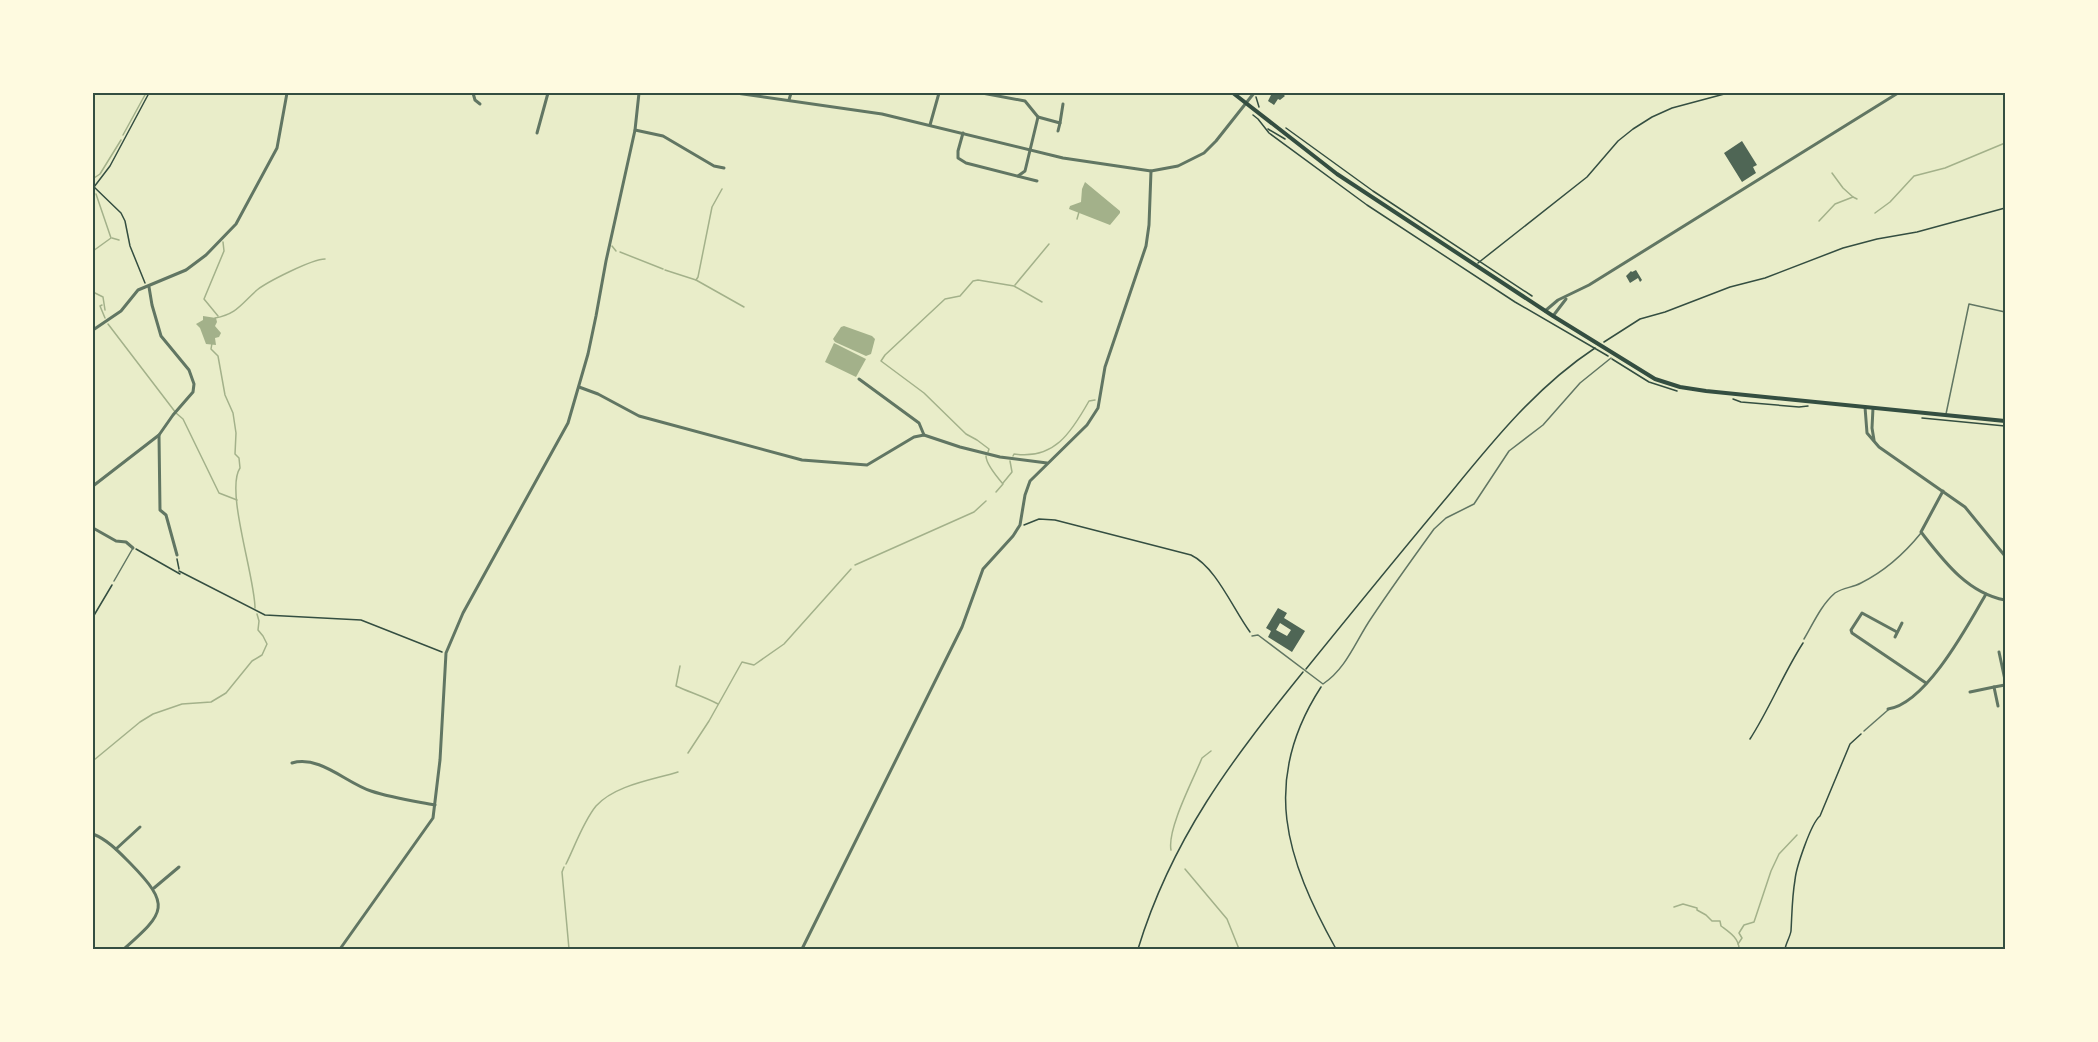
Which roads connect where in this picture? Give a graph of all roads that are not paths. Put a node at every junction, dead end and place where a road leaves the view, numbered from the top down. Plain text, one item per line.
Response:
1 (287, 93) edge
2 (473, 93) edge
3 (548, 93) edge
4 (639, 93) edge
5 (735, 93) edge
6 (790, 93) edge
7 (939, 93) edge
8 (982, 93) edge
9 (1233, 93) edge
10 (1898, 93) edge
11 (1253, 94) edge
12 (789, 100) junction
13 (1245, 103) junction
14 (480, 104) dead end
15 (1064, 104) dead end
16 (1038, 117) junction
17 (1060, 123) junction
18 (930, 125) junction
19 (635, 130) junction
20 (1058, 131) dead end
21 (537, 133) dead end
22 (963, 133) junction
23 (1031, 150) junction
24 (724, 168) dead end
25 (1151, 171) junction
26 (1018, 176) junction
27 (1037, 181) dead end
28 (149, 286) junction
29 (1569, 296) junction
30 (1545, 312) junction
31 (2005, 312) edge
32 (1552, 316) junction
33 (93, 330) edge
34 (1611, 358) road end
35 (859, 379) dead end
36 (578, 387) junction
37 (1865, 407) junction
38 (1873, 408) junction
39 (1945, 415) junction
40 (2005, 421) edge
41 (159, 435) junction
42 (924, 435) junction
43 (1875, 442) junction
44 (1047, 463) junction
45 (93, 486) edge
46 (1943, 490) junction
47 (93, 528) edge
48 (1921, 532) junction
49 (133, 548) joint
50 (177, 555) road end
51 (2005, 556) edge
52 (114, 581) road end
53 (1986, 594) junction
54 (2005, 600) edge
55 (1902, 623) dead end
56 (1897, 632) junction
57 (1252, 636) road end
58 (1894, 637) dead end
59 (1804, 639) road end
60 (1999, 652) dead end
61 (2005, 680) edge
62 (1926, 683) junction
63 (2005, 685) edge
64 (1994, 687) junction
65 (1970, 692) dead end
66 (1998, 706) dead end
67 (1888, 709) joint
68 (1864, 731) road end
69 (292, 763) dead end
70 (435, 805) junction
71 (140, 827) dead end
72 (93, 834) edge
73 (116, 849) junction
74 (178, 867) dead end
75 (154, 888) junction
76 (124, 949) edge
77 (340, 949) edge
78 (802, 949) edge

1 - 28 street
2 - 14 street
3 - 21 street
4 - 19 street
5 - 12 street
6 - 12 street
7 - 18 street
8 - 16 street
9 - 13 main road
10 - 29 street
11 - 13 street
12 - 18 street
13 - 25 street
13 - 30 main road
15 - 17 street
16 - 17 street
16 - 23 street
17 - 20 street
18 - 22 street
19 - 24 street
19 - 36 street
22 - 23 street
22 - 26 street
23 - 25 street
23 - 26 street
25 - 44 street
26 - 27 street
28 - 33 street
28 - 41 street
29 - 30 street
29 - 32 street
30 - 32 main road
31 - 39 lane
32 - 37 main road
34 - 57 lane
35 - 42 street
36 - 42 street
36 - 70 street
37 - 38 main road
37 - 43 street
38 - 39 main road
38 - 43 street
39 - 40 main road
41 - 45 street
41 - 50 street
42 - 44 street
43 - 46 street
44 - 78 street
46 - 48 street
46 - 51 street
47 - 49 street
48 - 53 street
48 - 59 lane
49 - 52 lane
53 - 54 street
53 - 62 street
55 - 56 street
56 - 58 street
56 - 62 street
60 - 61 street
62 - 67 street
63 - 64 street
64 - 65 street
64 - 66 street
67 - 68 lane
69 - 70 street
70 - 77 street
71 - 73 street
72 - 73 street
73 - 75 street
74 - 75 street
75 - 76 street

